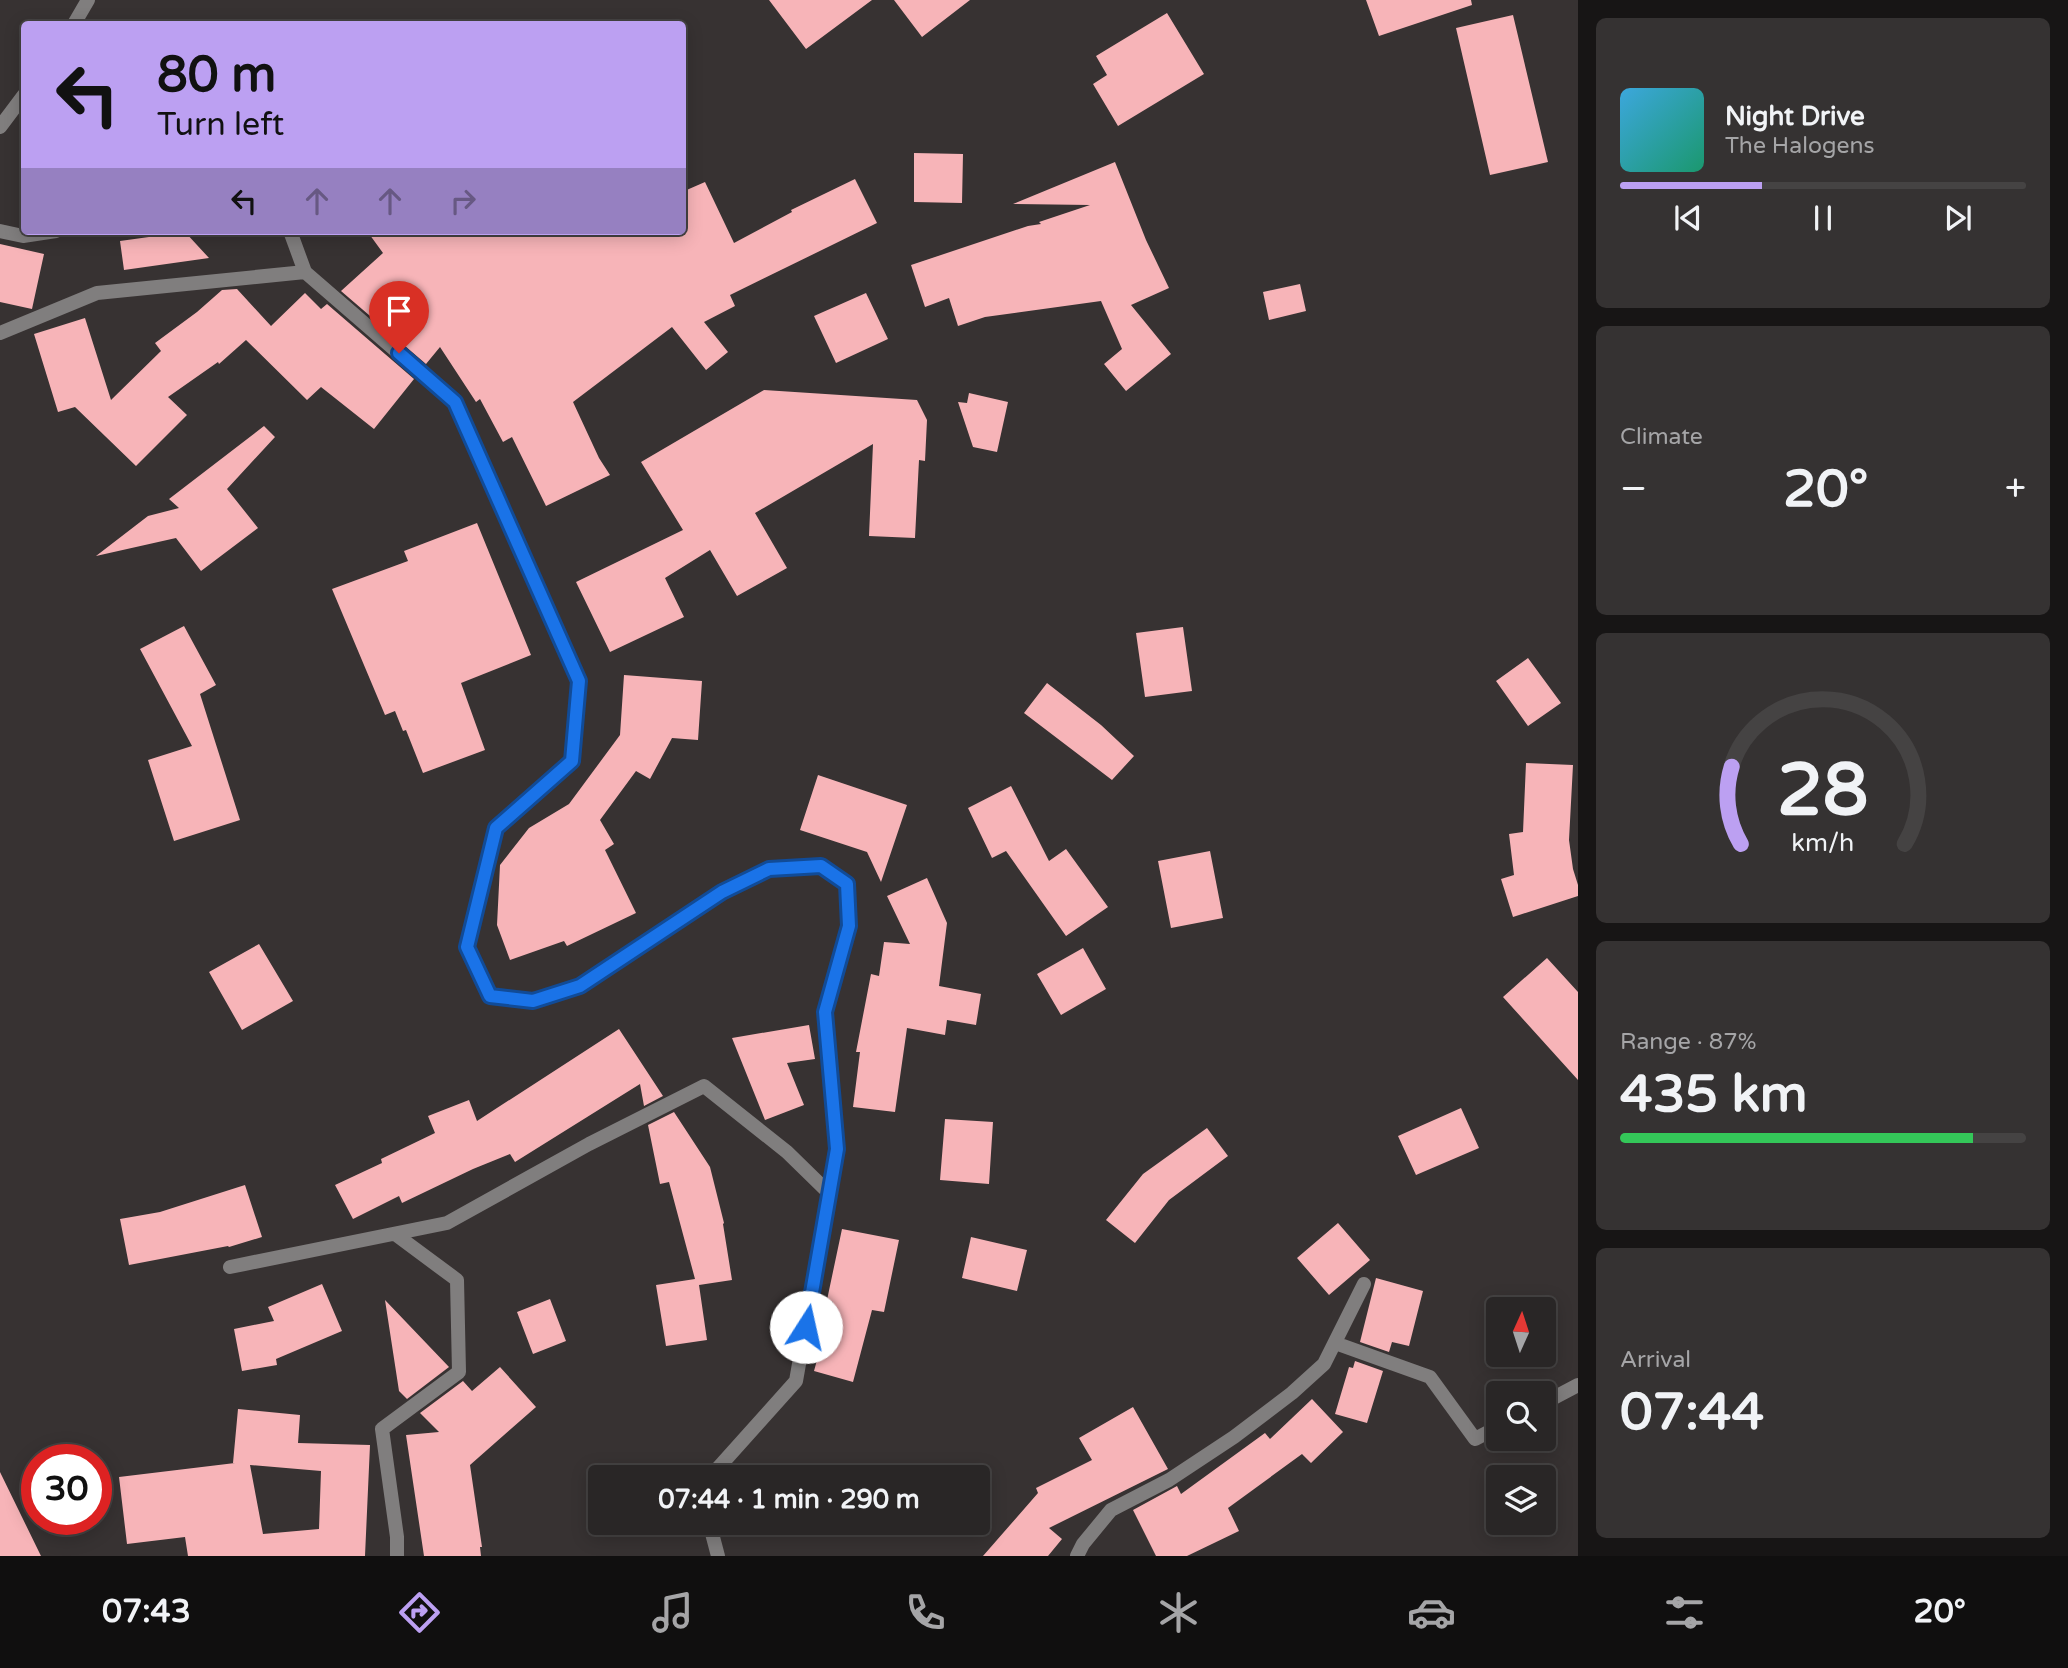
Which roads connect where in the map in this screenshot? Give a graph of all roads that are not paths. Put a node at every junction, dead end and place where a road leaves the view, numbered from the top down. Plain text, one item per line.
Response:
1 (88, 0) edge
2 (76, 21) edge
3 (21, 99) edge
4 (0, 127) edge
5 (0, 231) edge
6 (30, 235) edge
7 (291, 235) edge
8 (305, 272) junction
9 (0, 333) edge
10 (829, 1193) junction
11 (395, 1234) junction
12 (230, 1267) dead end
13 (1364, 1284) dead end
14 (1335, 1343) junction
15 (1578, 1385) edge
16 (1556, 1397) edge
17 (1486, 1433) edge
18 (721, 1465) edge
19 (712, 1535) edge
20 (397, 1556) edge
21 (718, 1556) edge
22 (1077, 1556) edge

1 - 2 street
3 - 4 street
5 - 6 street
7 - 8 street
8 - 9 street
8 - 10 street
10 - 11 street
10 - 18 street
11 - 12 street
11 - 20 street
13 - 14 street
14 - 17 street
14 - 22 street
15 - 16 street
19 - 21 street

